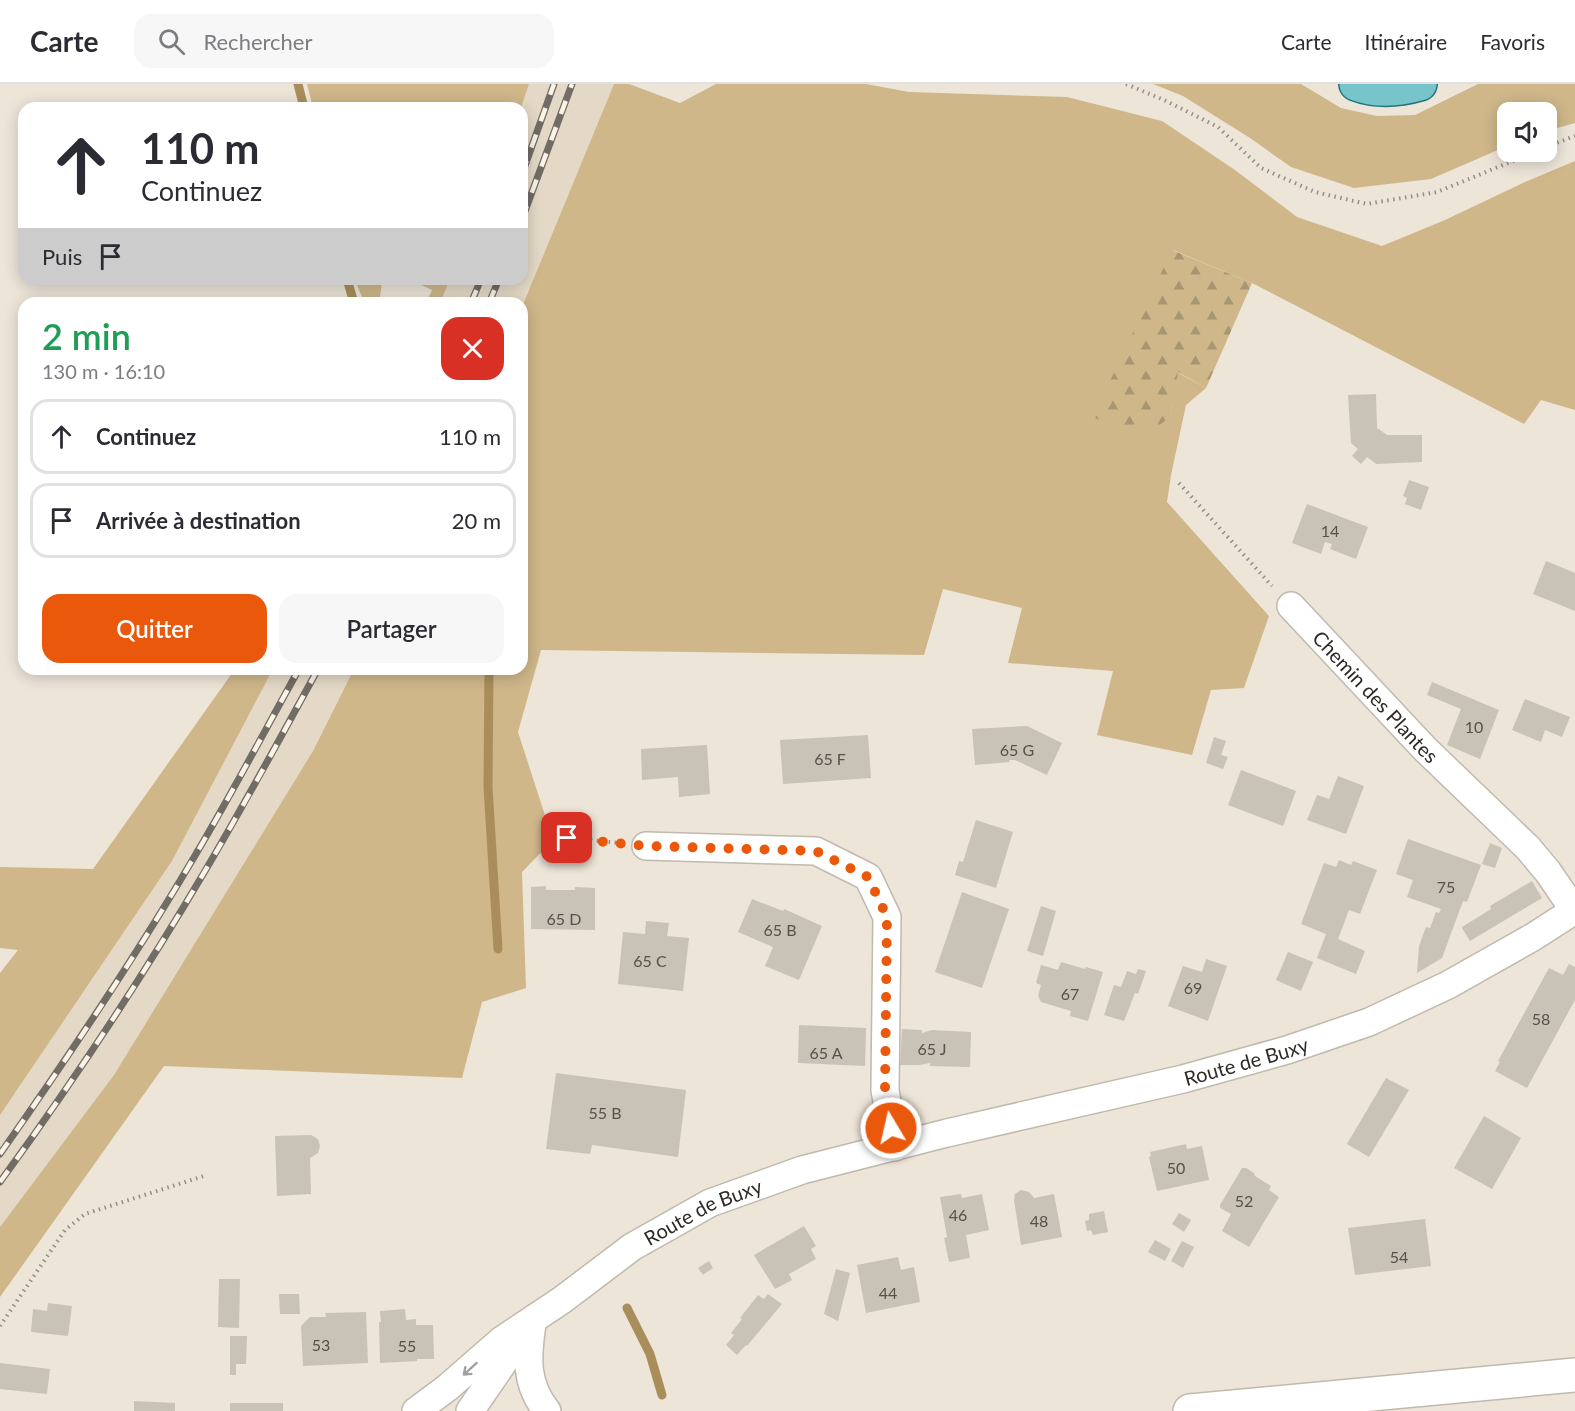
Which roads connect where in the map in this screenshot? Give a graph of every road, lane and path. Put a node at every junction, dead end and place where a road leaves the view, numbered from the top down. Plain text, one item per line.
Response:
1 (1126, 84) edge
2 (1356, 84) edge
3 (1420, 84) edge
4 (1575, 136) edge
5 (1557, 143) edge
6 (1510, 162) edge
7 (1179, 483) dead end
8 (1291, 606) joint
9 (543, 835) dead end
10 (646, 846) joint
11 (1569, 921) edge
12 (895, 1147) junction
13 (207, 1175) dead end
14 (532, 1320) junction
15 (0, 1326) edge
16 (1575, 1376) edge
17 (416, 1411) edge
18 (470, 1411) edge
19 (547, 1411) edge
20 (1190, 1411) edge

1 - 6 path
2 - 3 main road
4 - 5 path
7 - 8 path
8 - 11 street, Chemin des Plantes
9 - 10 path
10 - 12 street
11 - 12 street, Route de Buxy
12 - 14 street, Route de Buxy
13 - 15 path
14 -> 17 street, Route de Buxy
14 - 18 street, Route de Buxy
14 - 19 street
16 - 20 main road

